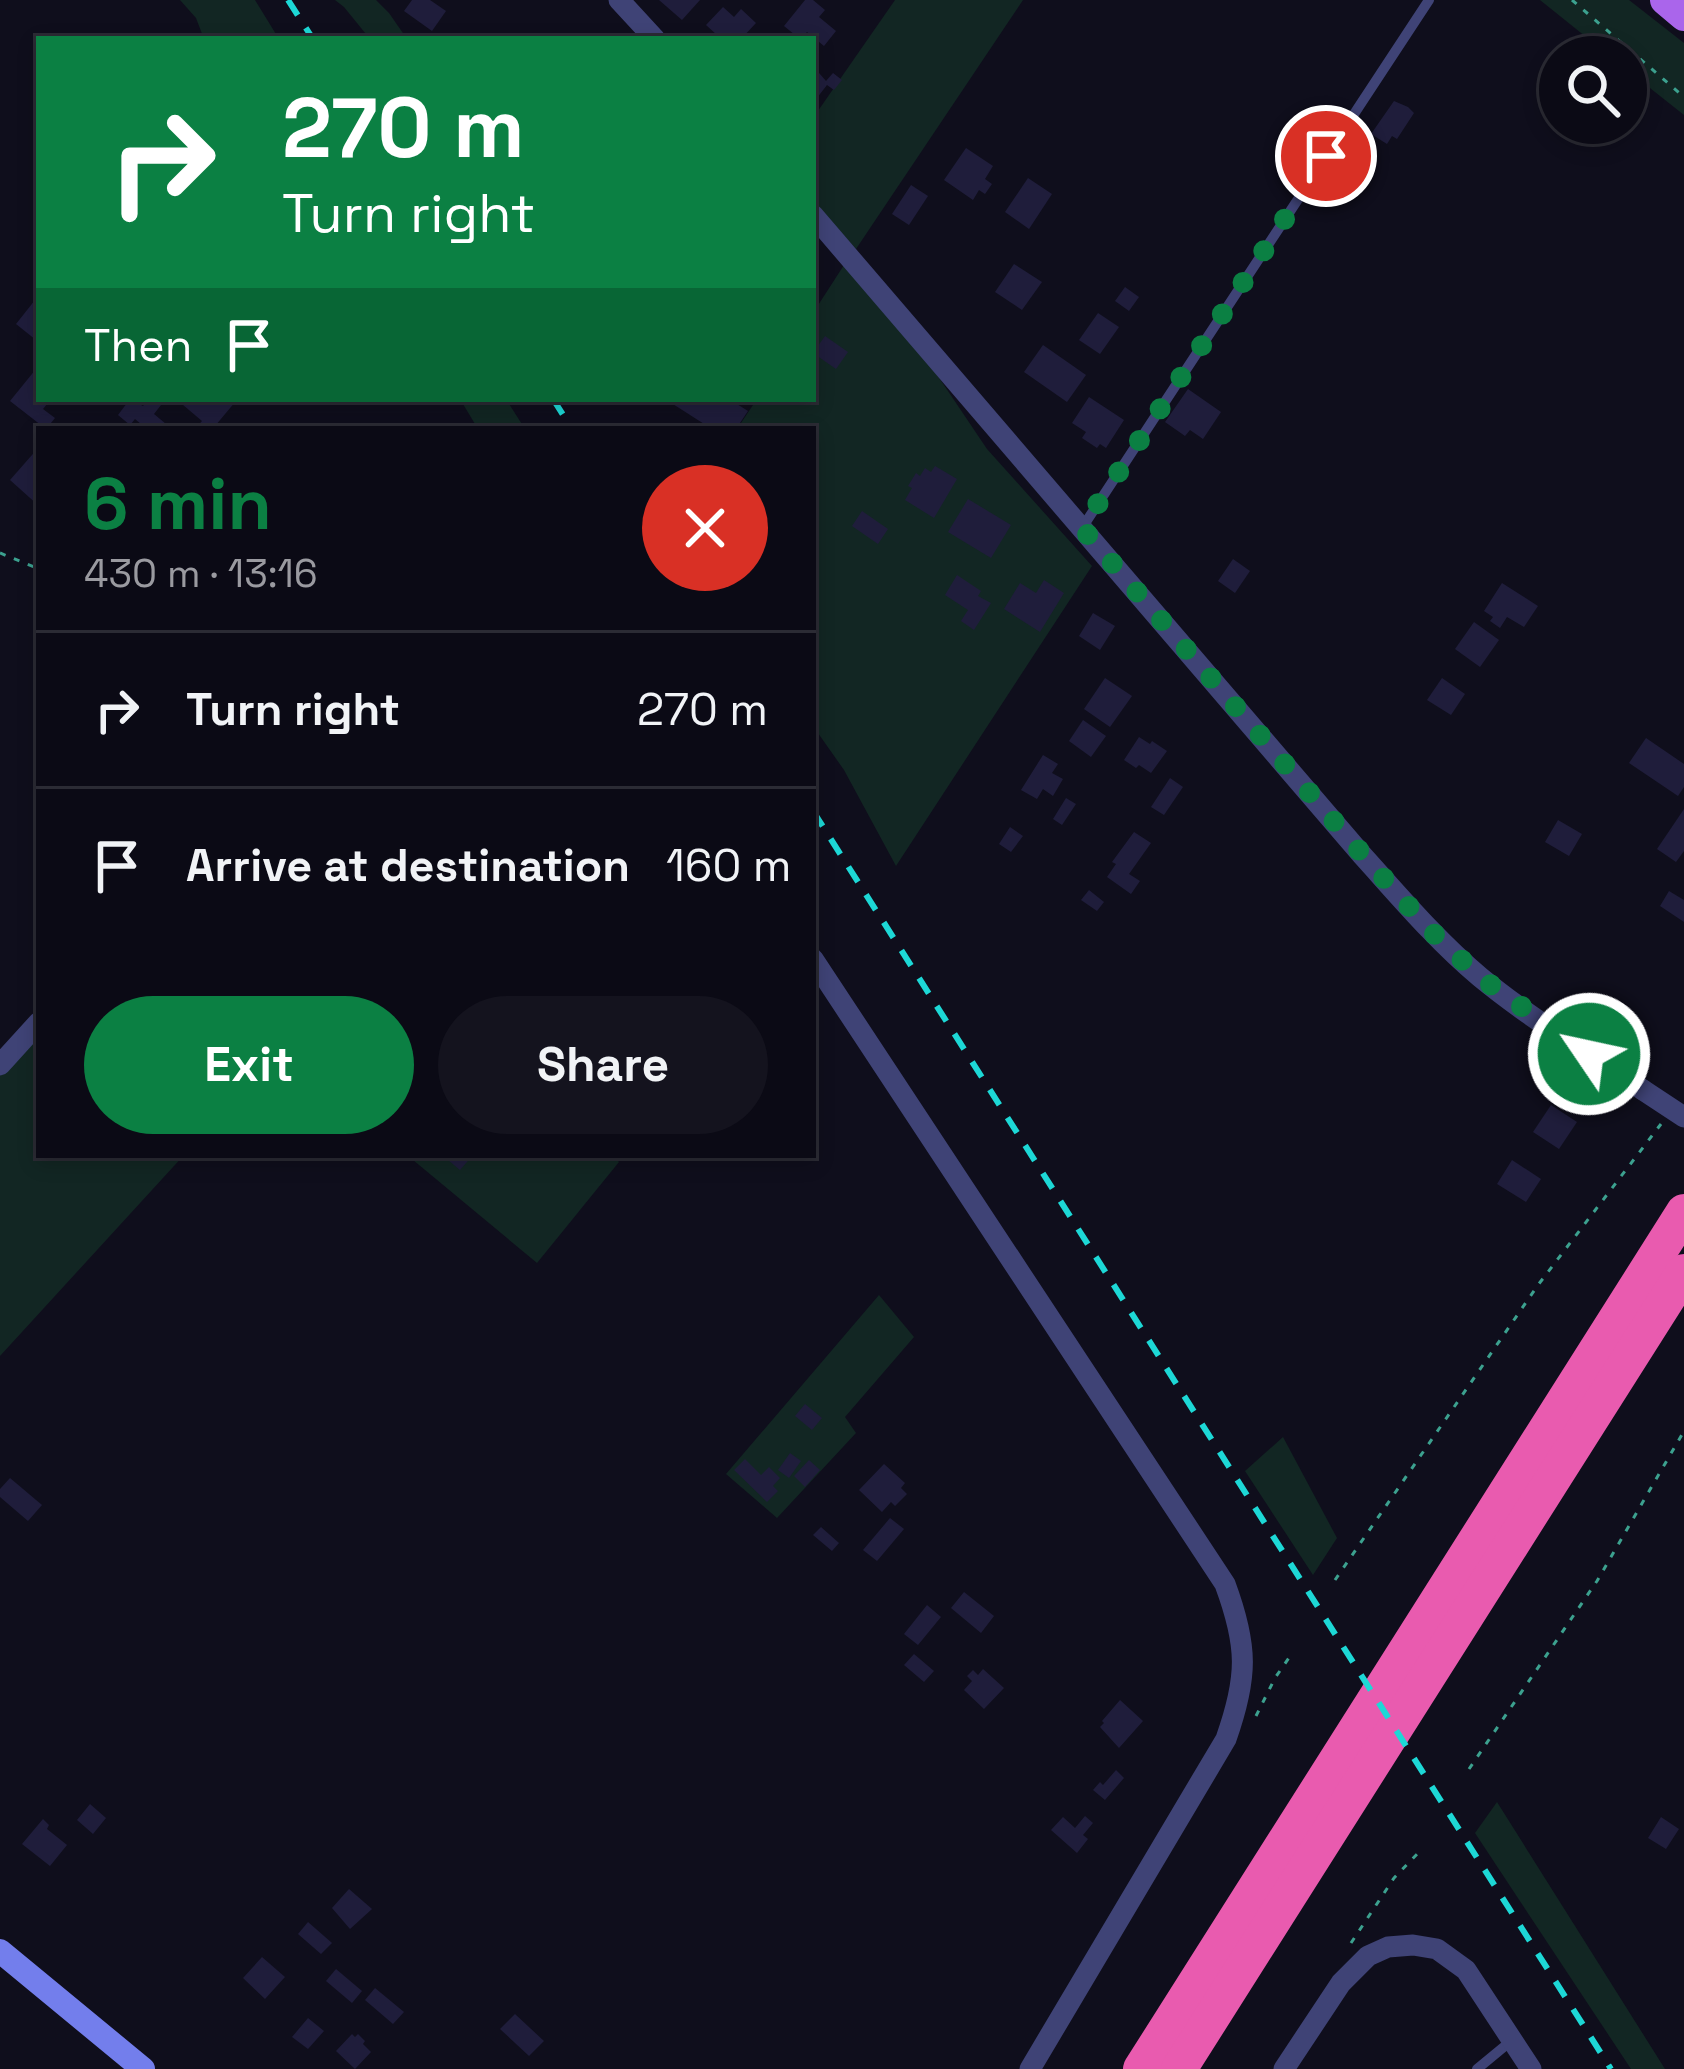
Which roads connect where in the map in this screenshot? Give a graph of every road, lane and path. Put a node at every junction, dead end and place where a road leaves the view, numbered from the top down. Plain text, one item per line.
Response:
1 (619, 0) edge
2 (1429, 0) edge
3 (1572, 0) edge
4 (1664, 0) edge
5 (1684, 16) edge
6 (652, 36) edge
7 (1684, 97) edge
8 (816, 218) edge
9 (1082, 528) junction
10 (0, 553) edge
11 (36, 568) edge
12 (816, 964) edge
13 (36, 1025) edge
14 (0, 1065) edge
15 (1675, 1116) edge
16 (1684, 1212) edge
17 (1684, 1272) edge
18 (1684, 1431) edge
19 (1335, 1580) dead end
20 (1469, 1769) dead end
21 (0, 1951) edge
22 (1513, 2040) junction
23 (143, 2069) edge
24 (1030, 2069) edge
25 (1141, 2069) edge
26 (1180, 2069) edge
27 (1284, 2069) edge
28 (1477, 2069) edge
29 (1531, 2069) edge

1 - 6 street
2 - 9 lane
3 - 7 path
4 - 5 main road
8 - 9 street
9 - 15 street, bridge
10 - 11 path
12 - 24 street
13 - 14 street
15 - 19 path
16 - 25 highway
17 - 26 highway
18 - 20 path
21 - 23 street
22 - 27 street
22 - 28 lane
22 - 29 street

